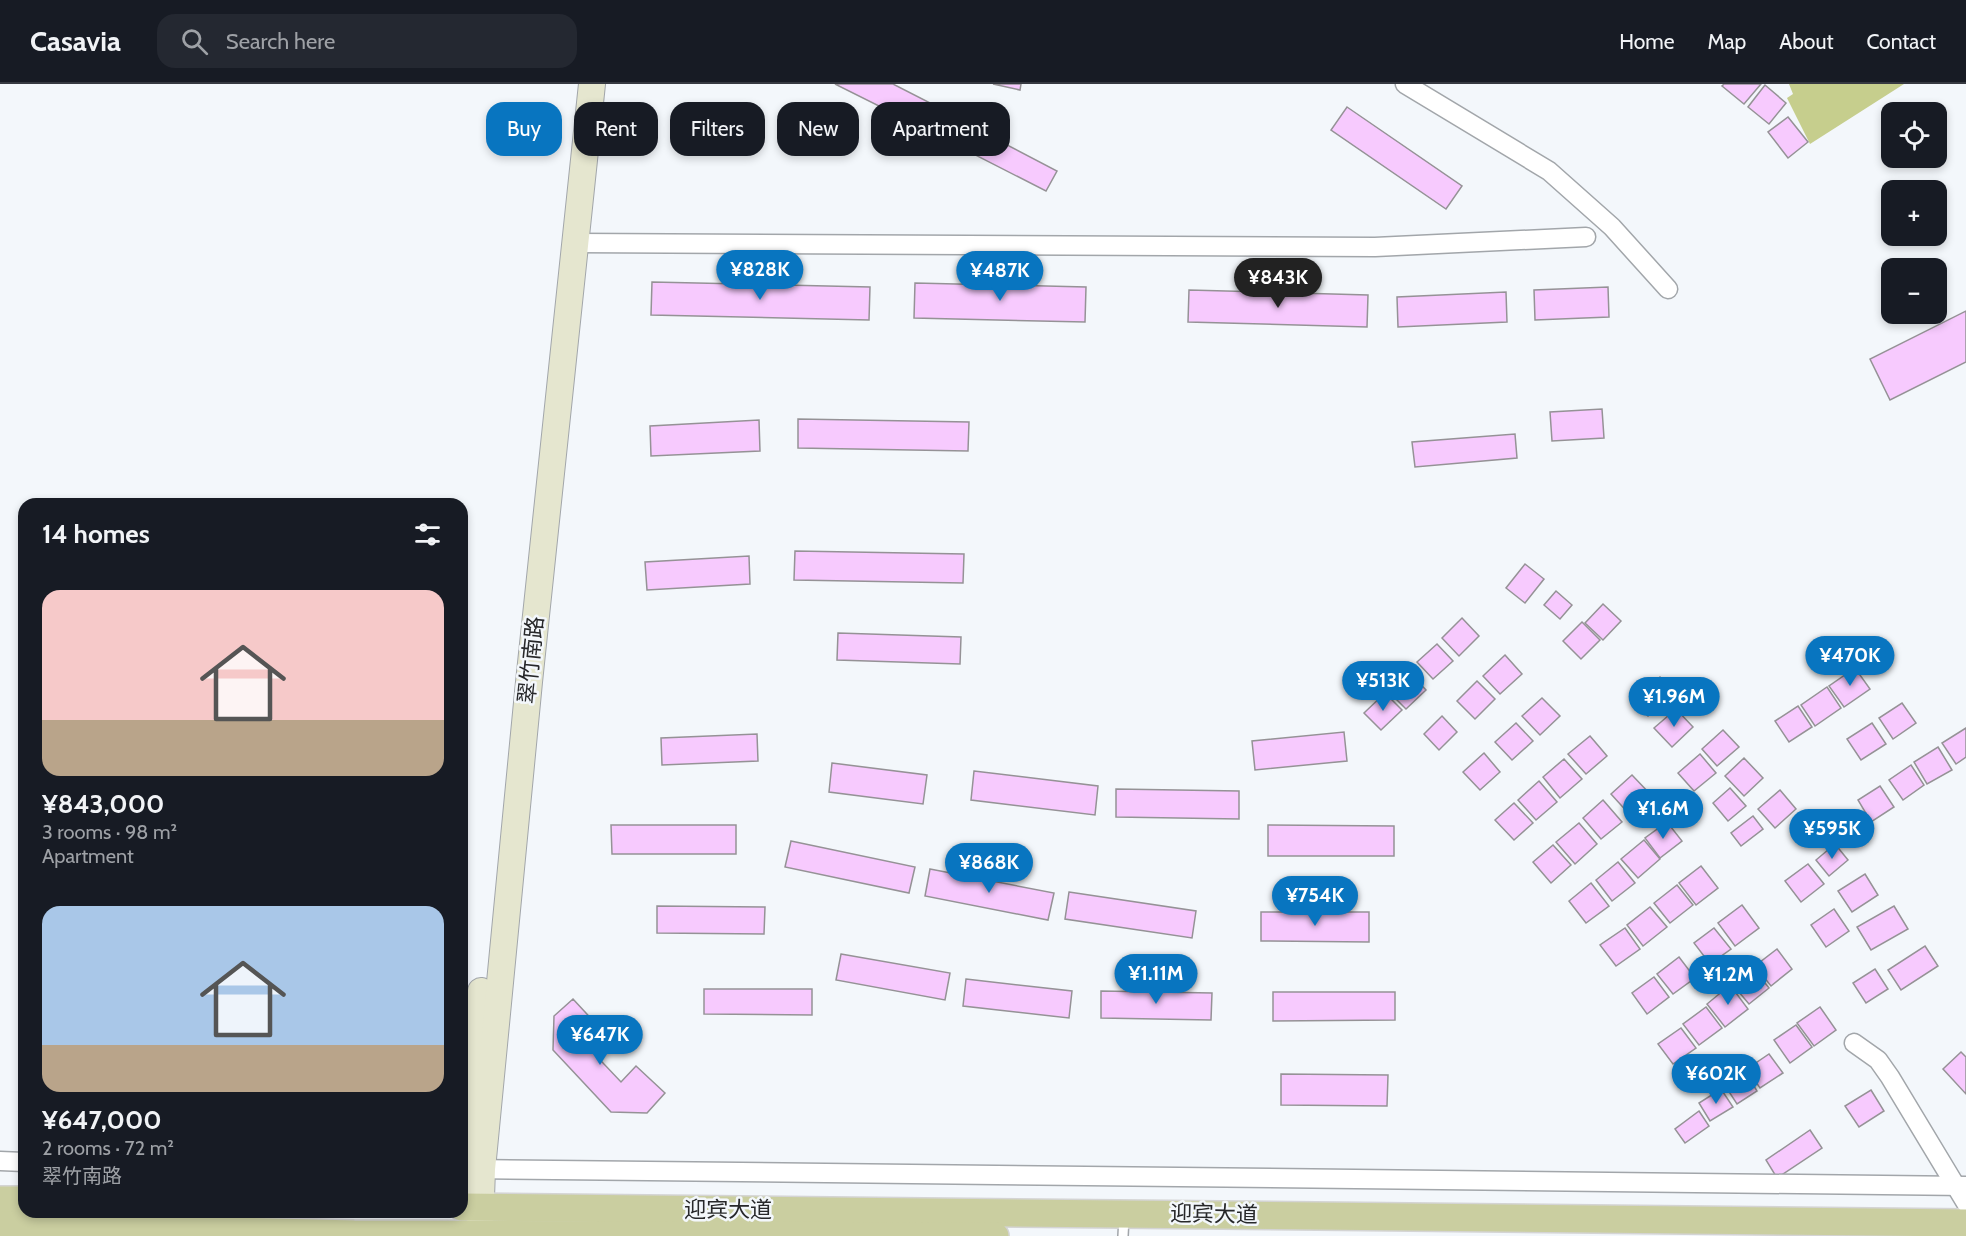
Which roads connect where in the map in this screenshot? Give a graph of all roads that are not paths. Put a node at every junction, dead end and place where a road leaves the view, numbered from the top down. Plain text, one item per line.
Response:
1 (577, 84) edge
2 (592, 84) edge
3 (1405, 84) edge
4 (1586, 237) dead end
5 (574, 243) junction
6 (1668, 289) dead end
7 (1854, 1043) dead end
8 (0, 1161) edge
9 (18, 1162) edge
10 (469, 1169) edge
11 (1961, 1185) edge
12 (0, 1200) edge
13 (18, 1200) edge
14 (1966, 1203) edge
15 (469, 1221) edge
16 (1966, 1223) edge
17 (1124, 1224) edge
18 (0, 1225) edge
19 (962, 1226) edge
20 (995, 1236) edge

1 - 10 main road, 翠竹南路
2 - 5 main road, 翠竹南路
3 - 6 street
4 - 5 street
5 - 10 main road, 翠竹南路
7 - 11 street
8 - 9 street
10 - 11 street
10 - 15 main road, 翠竹南路
11 - 14 street
12 - 13 main road
15 - 18 main road, 迎宾大道
15 - 19 main road, 迎宾大道
16 - 17 main road, 迎宾大道
17 - 19 main road, 迎宾大道
19 - 20 main road, 迎宾大道

